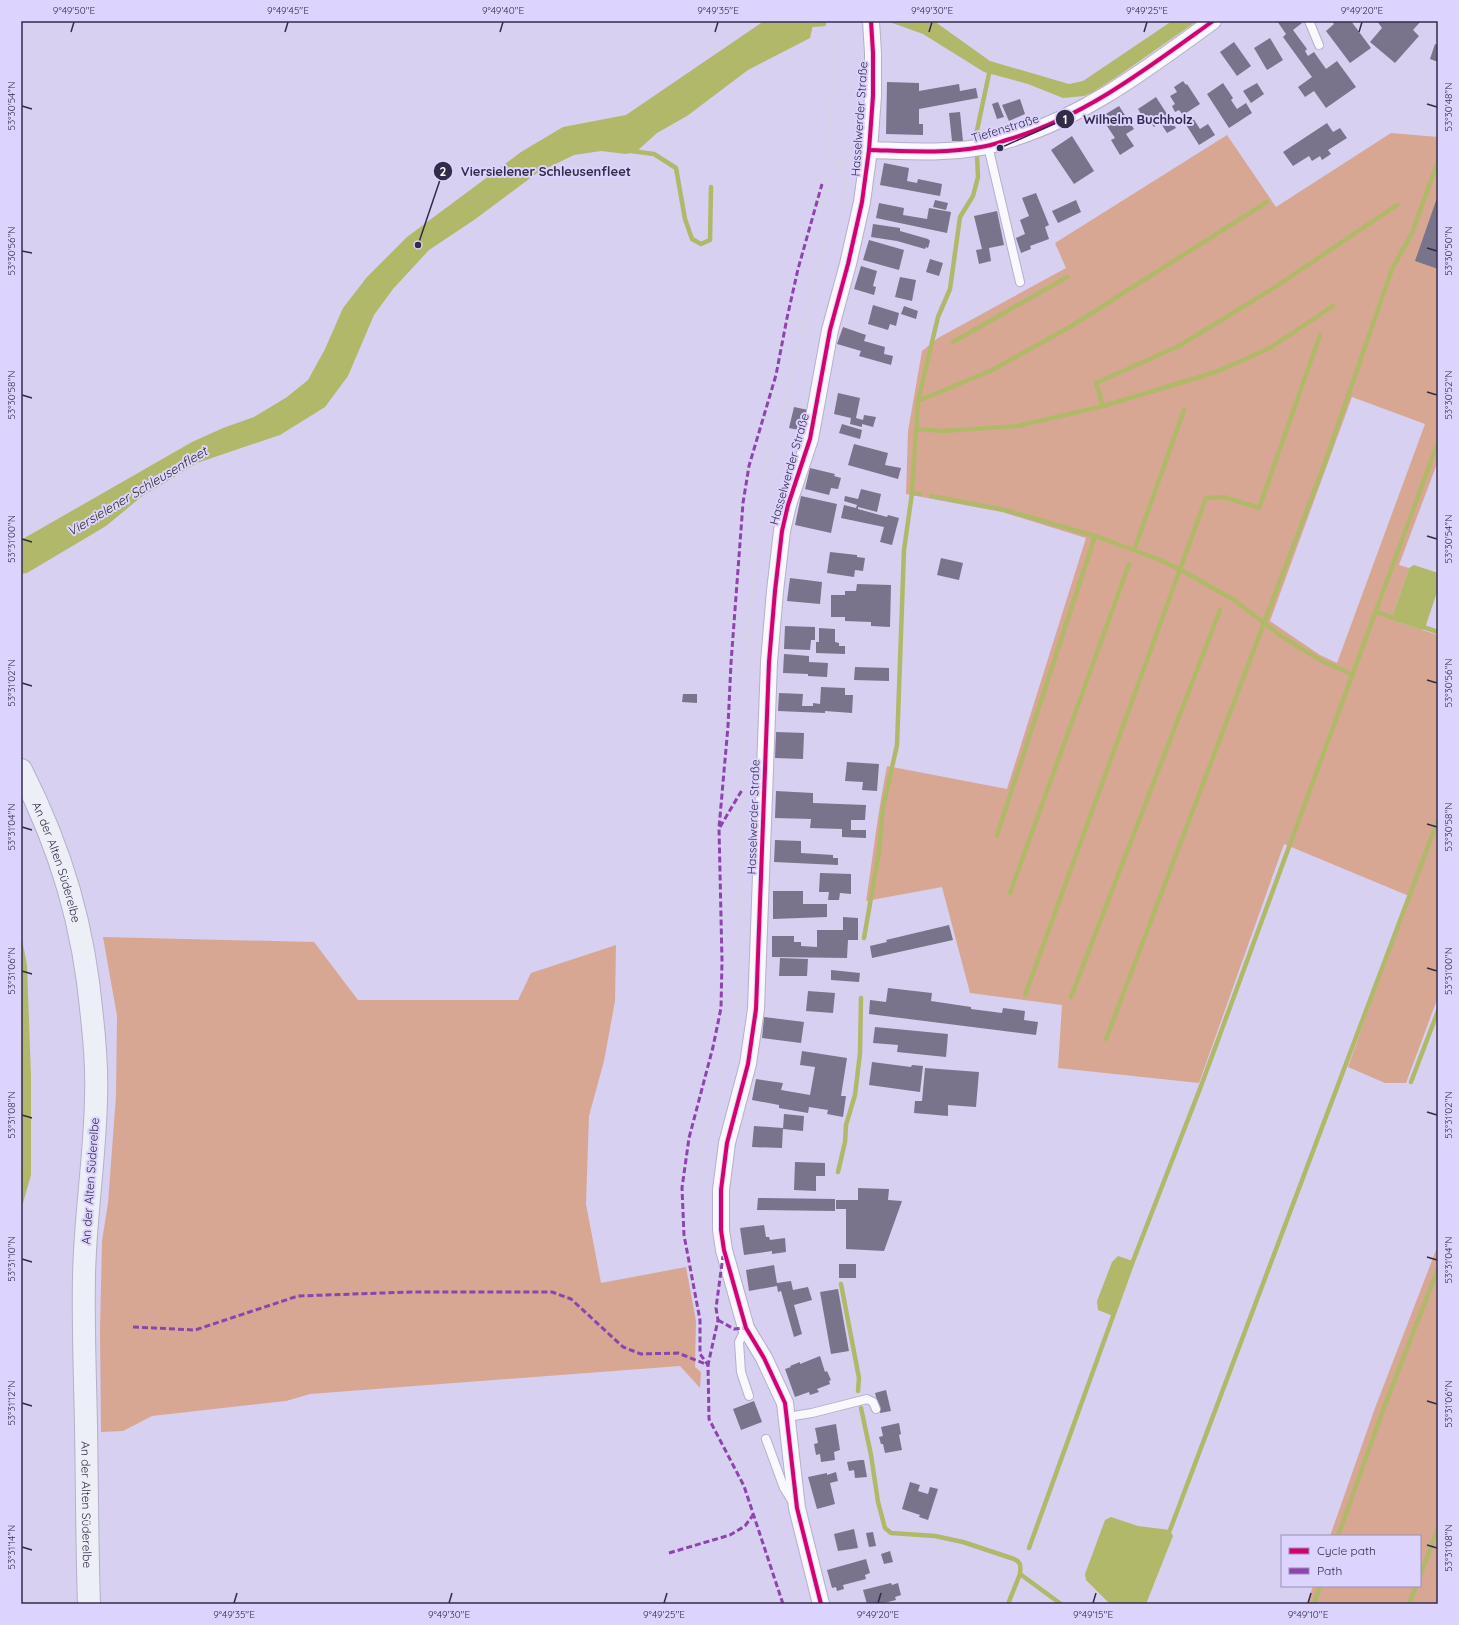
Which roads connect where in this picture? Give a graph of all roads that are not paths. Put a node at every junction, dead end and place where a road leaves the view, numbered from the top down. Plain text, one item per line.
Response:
1 (872, 21) edge
2 (1213, 21) edge
3 (1309, 21) edge
4 (1319, 45) dead end
5 (986, 146) junction
6 (863, 153) junction
7 (1020, 282) dead end
8 (21, 770) edge
9 (746, 1328) junction
10 (749, 1396) dead end
11 (876, 1409) dead end
12 (787, 1417) junction
13 (766, 1439) dead end
14 (797, 1508) junction
15 (89, 1604) edge
16 (821, 1604) edge

1 - 6 street, Hasselwerder Straße
2 - 5 street, Tiefenstraße
3 - 4 lane
5 - 6 street, Tiefenstraße
5 - 7 lane
6 - 9 street, Hasselwerder Straße
8 - 15 main road, An der Alten Süderelbe
9 - 10 lane
9 - 12 street, Hasselwerder Straße
11 - 12 lane
12 - 14 street, Hasselwerder Straße
13 - 14 lane
14 - 16 street, Hasselwerder Straße

